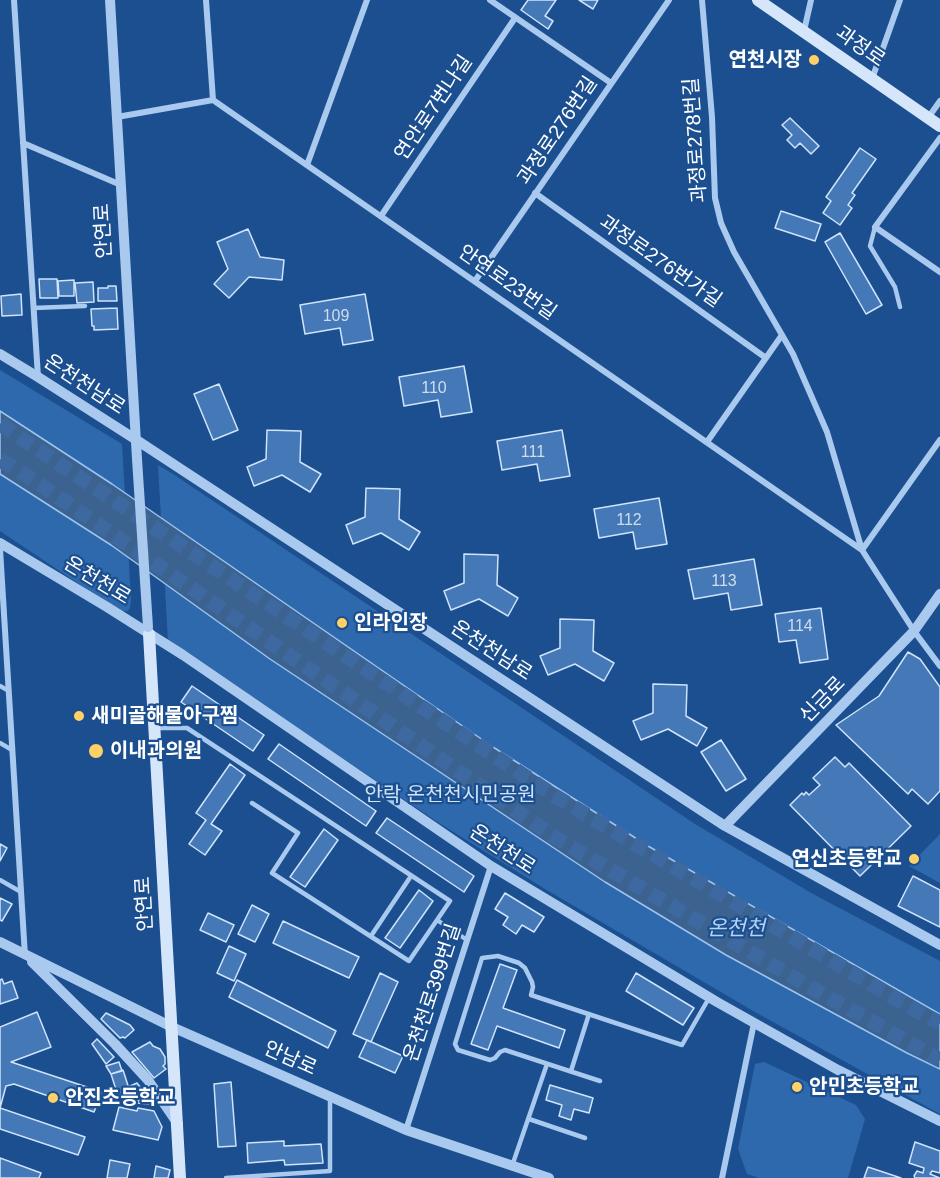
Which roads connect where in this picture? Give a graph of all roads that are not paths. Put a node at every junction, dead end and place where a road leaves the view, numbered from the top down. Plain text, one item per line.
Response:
1 (14, 0) edge
2 (110, 0) edge
3 (206, 0) edge
4 (367, 0) edge
5 (490, 0) edge
6 (669, 0) edge
7 (702, 0) edge
8 (758, 0) edge
9 (811, 0) edge
10 (900, 0) edge
11 (515, 18) junction
12 (804, 31) junction
13 (872, 79) junction
14 (611, 83) junction
15 (213, 100) junction
16 (940, 101) edge
17 (117, 117) junction
18 (928, 118) junction
19 (940, 126) edge
20 (940, 138) edge
21 (23, 143) junction
22 (307, 165) junction
23 (121, 184) junction
24 (535, 193) junction
25 (381, 216) junction
26 (875, 227) junction
27 (940, 272) edge
28 (475, 281) junction
29 (85, 306) dead end
30 (900, 306) dead end
31 (33, 308) junction
32 (782, 335) junction
33 (0, 354) edge
34 (766, 358) junction
35 (38, 376) junction
36 (135, 439) junction
37 (940, 440) edge
38 (707, 442) junction
39 (0, 543) edge
40 (0, 549) edge
41 (862, 550) junction
42 (1, 579) edge
43 (940, 594) edge
44 (148, 630) junction
45 (914, 631) junction
46 (3, 634) edge
47 (940, 666) edge
48 (0, 687) edge
49 (9, 692) junction
50 (154, 728) junction
51 (0, 743) edge
52 (12, 750) junction
53 (252, 802) dead end
54 (726, 826) junction
55 (491, 866) junction
56 (411, 876) junction
57 (0, 880) edge
58 (21, 892) junction
59 (437, 920) junction
60 (371, 936) junction
61 (467, 939) junction
62 (0, 942) edge
63 (940, 945) edge
64 (25, 956) junction
65 (710, 997) junction
66 (589, 1014) junction
67 (754, 1023) junction
68 (172, 1027) junction
69 (547, 1064) junction
70 (571, 1071) junction
71 (600, 1081) dead end
72 (330, 1096) junction
73 (529, 1119) junction
74 (940, 1120) edge
75 (178, 1124) junction
76 (406, 1130) junction
77 (585, 1138) dead end
78 (512, 1166) junction
79 (180, 1178) edge
80 (226, 1178) edge
81 (549, 1178) edge
82 (722, 1178) edge

1 - 21 street
2 - 17 street, 안연로
3 - 15 street
4 - 22 street
5 - 11 street
6 - 14 street, 과정로276번길
7 - 32 street, 과정로278번길
8 - 12 main road, 과정로
9 - 12 street
10 - 13 street
11 - 14 street
11 - 25 street, 연안로7번나길
12 - 13 main road, 과정로
13 - 18 main road, 과정로
14 - 24 street, 과정로276번길
15 - 17 street
15 - 22 street, 안연로23번길
16 - 18 street
17 - 23 street, 안연로
18 - 19 main road, 과정로
20 - 26 street
21 - 23 street
21 - 31 street
22 - 25 street, 안연로23번길
23 - 36 street, 안연로
24 - 28 street, 과정로276번길
24 - 34 street, 과정로276번가길
25 - 28 street, 안연로23번길
26 - 27 street
26 - 30 lane
28 - 38 street, 안연로23번길
29 - 31 lane
31 - 35 street
32 - 34 street
32 - 41 street, 과정로278번길
33 - 35 street, 온천천남로
34 - 38 street
35 - 36 street, 온천천남로
36 - 44 street, 안연로, bridge
36 - 54 street, 온천천남로
37 - 41 street
38 - 41 street, 안연로23번길
39 - 44 street, 온천천로
40 - 42 street
41 - 45 street, 과정로278번길
42 - 46 street
43 - 45 street, 신금로
44 - 50 main road, 안연로
44 - 55 street, 온천천로
45 - 47 street, 과정로278번길
45 - 54 street, 신금로
46 - 49 street
48 - 49 lane
49 - 52 street
50 - 56 lane
50 - 68 main road, 안연로
51 - 52 lane
52 - 58 street
53 - 60 lane
54 - 63 street, 온천천남로
55 - 61 street, 온천천로399번길
55 - 65 street, 온천천로
56 - 59 lane
56 - 60 lane
57 - 58 lane
58 - 64 street
59 - 60 lane
59 - 61 lane
61 - 76 street, 온천천로399번길
62 - 64 street, 안남로
64 - 68 street, 안남로
64 - 75 street, 안남로
65 - 66 lane
65 - 67 street, 온천천로
66 - 69 lane
66 - 70 lane
67 - 74 street, 온천천로
67 - 82 street
68 - 72 street, 안남로
68 - 75 main road, 안연로
69 - 70 lane
69 - 73 lane
70 - 71 lane
72 - 76 street, 안남로
72 - 80 lane
73 - 77 lane
73 - 78 lane
75 - 79 main road, 안연로
76 - 78 street, 안남로
78 - 81 street, 안남로

